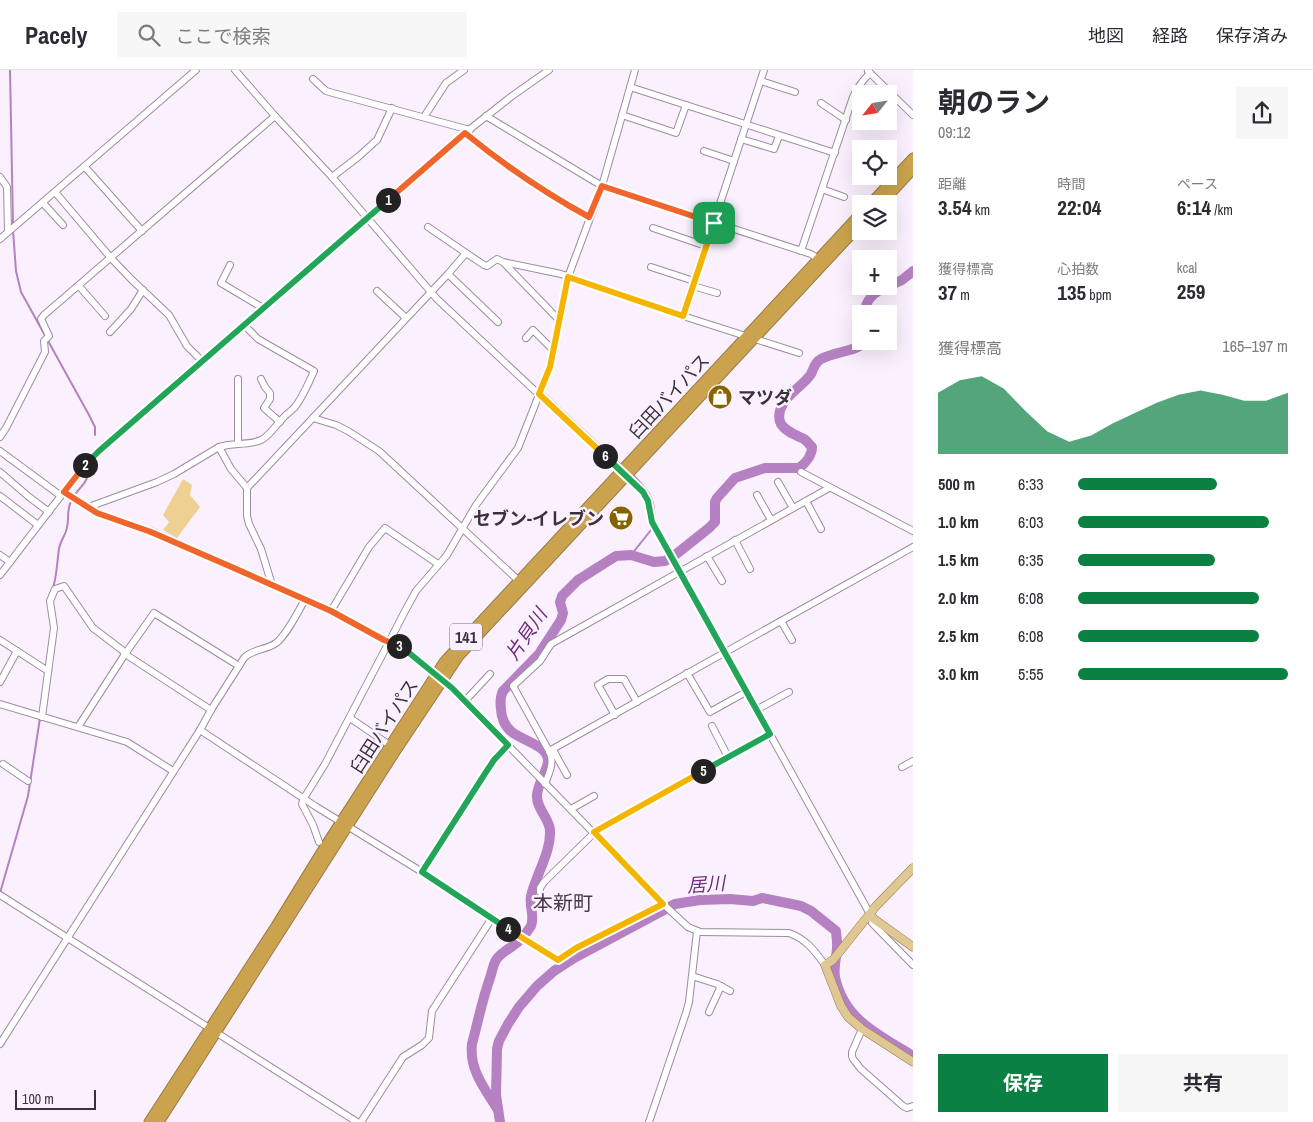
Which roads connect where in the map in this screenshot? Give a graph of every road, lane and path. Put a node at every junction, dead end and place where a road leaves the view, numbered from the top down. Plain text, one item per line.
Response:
1 (196, 70) edge
2 (235, 70) edge
3 (464, 70) edge
4 (549, 70) edge
5 (635, 70) edge
6 (764, 70) edge
7 (869, 72) edge
8 (313, 78) dead end
9 (761, 80) junction
10 (630, 87) junction
11 (794, 92) dead end
12 (821, 103) dead end
13 (686, 105) junction
14 (392, 108) junction
15 (622, 115) junction
16 (913, 115) edge
17 (275, 116) junction
18 (486, 116) junction
19 (424, 117) junction
20 (846, 120) junction
21 (746, 125) junction
22 (467, 131) junction
23 (778, 136) junction
24 (741, 140) junction
25 (704, 151) dead end
26 (834, 154) junction
27 (913, 158) edge
28 (734, 161) junction
29 (85, 166) junction
30 (913, 169) edge
31 (0, 177) edge
32 (332, 177) junction
33 (602, 186) junction
34 (822, 189) junction
35 (56, 192) junction
36 (878, 195) edge
37 (889, 195) edge
38 (844, 197) dead end
39 (43, 203) junction
40 (368, 217) junction
41 (589, 217) junction
42 (714, 223) junction
43 (852, 223) edge
44 (63, 225) dead end
45 (428, 227) dead end
46 (653, 228) dead end
47 (12, 229) junction
48 (142, 231) junction
49 (852, 233) edge
50 (0, 239) edge
51 (706, 246) junction
52 (801, 251) junction
53 (466, 253) junction
54 (111, 258) junction
55 (818, 259) junction
56 (503, 262) junction
57 (230, 265) dead end
58 (651, 266) dead end
59 (448, 274) junction
60 (568, 277) junction
61 (694, 284) junction
62 (79, 286) junction
63 (143, 290) junction
64 (376, 291) dead end
65 (431, 292) junction
66 (717, 293) dead end
67 (263, 308) junction
68 (105, 316) dead end
69 (683, 316) junction
70 (406, 318) junction
71 (559, 320) junction
72 (498, 322) dead end
73 (244, 325) junction
74 (110, 332) dead end
75 (526, 338) dead end
76 (750, 338) junction
77 (554, 351) junction
78 (799, 353) dead end
79 (202, 361) junction
80 (238, 379) dead end
81 (261, 379) dead end
82 (539, 394) junction
83 (313, 418) junction
84 (280, 422) junction
85 (0, 437) edge
86 (238, 444) junction
87 (219, 447) junction
88 (0, 451) edge
89 (0, 472) edge
90 (800, 472) dead end
91 (624, 474) junction
92 (778, 482) dead end
93 (247, 488) junction
94 (829, 488) junction
95 (63, 494) junction
96 (0, 496) edge
97 (757, 496) dead end
98 (806, 501) junction
99 (89, 508) junction
100 (793, 508) junction
101 (48, 512) junction
102 (771, 520) junction
103 (38, 525) junction
104 (463, 528) junction
105 (821, 529) dead end
106 (913, 531) edge
107 (735, 540) junction
108 (913, 547) edge
109 (0, 555) edge
110 (707, 556) junction
111 (10, 562) junction
112 (438, 564) junction
113 (750, 569) dead end
114 (679, 572) junction
115 (0, 575) edge
116 (519, 581) junction
117 (722, 581) dead end
118 (272, 585) junction
119 (305, 600) junction
120 (331, 611) junction
121 (781, 621) junction
122 (0, 640) edge
123 (792, 640) dead end
124 (389, 642) junction
125 (17, 651) junction
126 (724, 653) junction
127 (125, 654) junction
128 (239, 666) junction
129 (47, 671) junction
130 (490, 674) dead end
131 (687, 674) junction
132 (440, 677) junction
133 (0, 682) edge
134 (746, 692) junction
135 (789, 692) dead end
136 (465, 701) junction
137 (637, 702) junction
138 (0, 704) edge
139 (211, 710) junction
140 (756, 710) junction
141 (615, 715) junction
142 (40, 717) junction
143 (350, 718) junction
144 (712, 726) dead end
145 (78, 727) junction
146 (200, 730) junction
147 (770, 734) junction
148 (508, 745) junction
149 (391, 746) junction
150 (551, 751) junction
151 (728, 757) junction
152 (913, 761) edge
153 (3, 764) dead end
154 (902, 767) dead end
155 (173, 771) junction
156 (567, 775) dead end
157 (28, 781) dead end
158 (544, 783) junction
159 (594, 796) dead end
160 (304, 798) junction
161 (571, 809) junction
162 (344, 825) junction
163 (594, 832) junction
164 (319, 842) dead end
165 (912, 870) edge
166 (422, 872) junction
167 (540, 892) dead end
168 (0, 895) edge
169 (666, 907) junction
170 (872, 916) junction
171 (492, 918) junction
172 (697, 931) junction
173 (68, 938) junction
174 (913, 947) edge
175 (825, 965) junction
176 (913, 965) edge
177 (692, 976) junction
178 (721, 986) junction
179 (730, 990) dead end
180 (709, 1012) dead end
181 (862, 1029) junction
182 (213, 1030) junction
183 (0, 1044) edge
184 (913, 1062) edge
185 (913, 1106) edge
186 (149, 1122) edge
187 (159, 1122) edge
188 (357, 1122) edge
189 (361, 1122) edge
190 (649, 1122) edge

1 - 29 street
2 - 17 street
3 - 19 street
4 - 18 street
5 - 10 street
6 - 9 street
7 - 16 street
7 - 20 street
8 - 14 street
9 - 11 street
9 - 21 street
10 - 13 street
10 - 15 street
12 - 20 street
13 - 15 street
13 - 21 street
14 - 19 street
14 - 32 street
15 - 33 street
17 - 32 street
17 - 48 street
18 - 22 street
18 - 33 street
19 - 22 street
20 - 26 street
21 - 23 street
21 - 24 street
22 - 40 street
22 - 41 street
23 - 24 street
23 - 26 street
24 - 28 street
25 - 28 street
26 - 34 street
27 - 36 highway
28 - 42 street
29 - 35 street
29 - 48 street
30 - 37 highway
31 - 47 street
32 - 40 street
33 - 41 street
33 - 42 street
34 - 38 street
34 - 52 street
35 - 39 street
35 - 54 street
39 - 44 street
39 - 47 street
40 - 65 street
40 - 67 street
41 - 60 street
42 - 51 street
42 - 52 street
43 - 55 highway, 臼田バイパス / 141
45 - 53 street
46 - 51 street
47 - 50 street
48 - 54 street
49 - 76 highway, 臼田バイパス / 141
51 - 61 street
52 - 55 street
53 - 56 street
53 - 59 street
54 - 62 street
54 - 63 street
55 - 76 highway, 臼田バイパス / 141
56 - 60 street
56 - 71 street
57 - 67 street
58 - 61 street
59 - 65 street
59 - 72 street
60 - 69 street
60 - 71 street
61 - 66 street
61 - 69 street
62 - 68 street
62 - 85 street
63 - 74 street
63 - 79 street
64 - 70 street
65 - 70 street
65 - 82 street
67 - 73 street
69 - 76 street
70 - 83 street
71 - 77 street
73 - 79 street
73 - 84 street
75 - 77 street
76 - 78 street
76 - 91 highway, 臼田バイパス / 141
77 - 82 street
79 - 95 street
80 - 86 street
81 - 84 street
82 - 91 street
82 - 104 street
83 - 93 street
83 - 104 street
84 - 86 street
86 - 87 street
87 - 93 street
87 - 99 street
88 - 95 street
89 - 101 street
90 - 94 street
91 - 114 street
91 - 116 highway, 臼田バイパス / 141
91 - 132 highway, 臼田バイパス / 141
92 - 100 street
93 - 118 street
94 - 98 street
94 - 106 street
95 - 99 street
95 - 101 street
96 - 103 street
97 - 102 street
98 - 100 street
98 - 105 street
99 - 118 street
100 - 102 street
101 - 103 street
102 - 107 street
103 - 111 street
104 - 112 street
104 - 116 street
107 - 110 street
107 - 113 street
108 - 121 street
109 - 111 street
110 - 114 street
110 - 117 street
111 - 115 street
112 - 120 street
112 - 124 street
114 - 126 street
114 - 150 street
116 - 132 highway, 臼田バイパス / 141
118 - 119 street
119 - 120 street
119 - 128 street
120 - 124 street
121 - 123 street
121 - 126 street
122 - 125 street
124 - 132 street
124 - 143 street
125 - 129 street
125 - 133 street
126 - 131 street
126 - 134 street
127 - 128 street
127 - 129 street
127 - 139 street
127 - 145 street
128 - 139 street
129 - 142 street
130 - 136 street
131 - 134 street
131 - 137 street
132 - 136 street
132 - 149 highway, 臼田バイパス / 141
132 - 162 highway, 臼田バイパス / 141
134 - 140 street
135 - 140 street
136 - 148 street
137 - 141 street
137 - 141 street
138 - 142 street
139 - 146 street
140 - 147 street
141 - 150 street
142 - 145 street
143 - 149 street
143 - 160 street
144 - 151 street
145 - 155 street
146 - 155 street
146 - 160 street
147 - 151 street
147 - 170 street
148 - 158 street
148 - 166 street
149 - 162 highway, 臼田バイパス / 141
150 - 156 street
150 - 158 street
151 - 163 street
152 - 154 street
153 - 157 street
155 - 173 street
158 - 161 street
159 - 161 street
160 - 162 street
160 - 164 street
161 - 163 street
162 - 166 street
162 - 182 highway, 臼田バイパス / 141
163 - 167 street
163 - 169 street
165 - 170 main road
166 - 171 street
168 - 173 street
169 - 171 street
169 - 172 street
170 - 174 main road
170 - 175 main road
170 - 176 street
171 - 189 street
172 - 175 street
172 - 177 street
173 - 182 street
173 - 183 street
175 - 181 main road
177 - 178 street
177 - 190 street
178 - 179 street
178 - 180 street
181 - 184 main road
181 - 185 street
182 - 186 highway, 臼田バイパス / 141
182 - 187 highway, 臼田バイパス / 141
182 - 188 street

